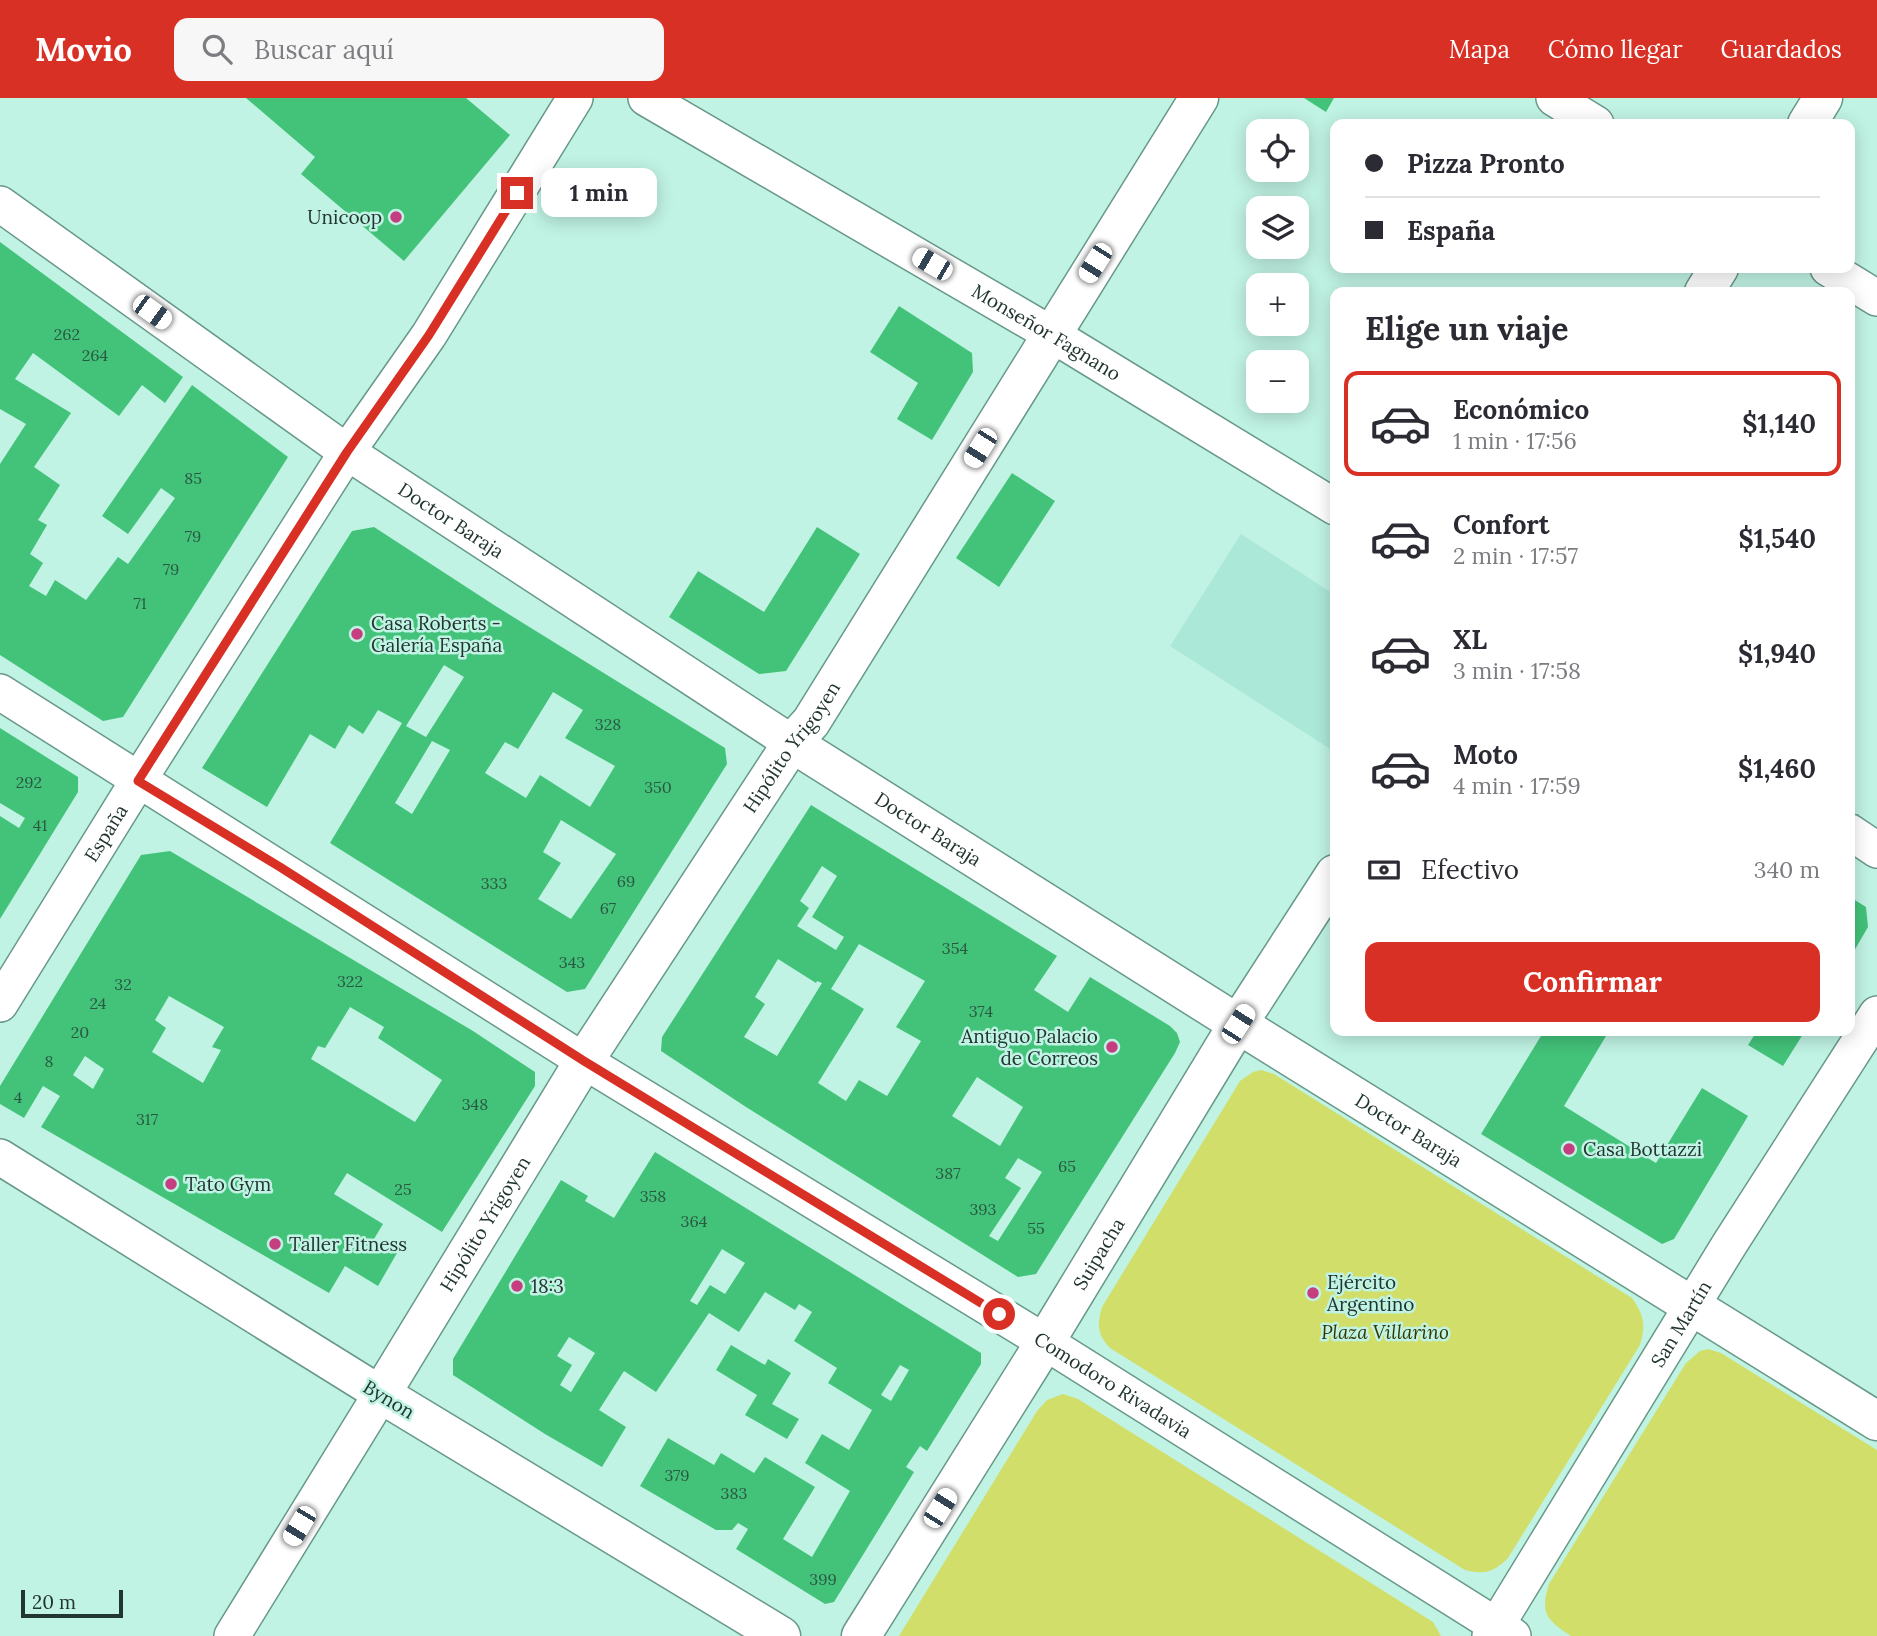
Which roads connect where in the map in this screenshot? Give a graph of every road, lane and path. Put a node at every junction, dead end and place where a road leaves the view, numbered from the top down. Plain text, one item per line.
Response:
1 (575, 98) edge
2 (646, 98) edge
3 (1199, 98) edge
4 (1554, 98) edge
5 (1823, 98) edge
6 (1588, 119) edge
7 (1810, 119) edge
8 (0, 204) edge
9 (1836, 273) edge
10 (1877, 298) edge
11 (1051, 334) junction
12 (347, 452) junction
13 (1330, 504) edge
14 (0, 692) edge
15 (792, 743) junction
16 (138, 781) junction
17 (1855, 835) edge
18 (1877, 850) edge
19 (1330, 882) edge
20 (0, 1004) edge
21 (1877, 1014) edge
22 (1238, 1024) junction
23 (584, 1061) junction
24 (0, 1157) edge
25 (1692, 1306) junction
26 (1045, 1342) junction
27 (381, 1394) junction
28 (1877, 1421) edge
29 (1499, 1633) edge
30 (232, 1636) edge
31 (781, 1636) edge
32 (861, 1636) edge

1 - 12 street, España
2 - 11 street, Monseñor Fagnano
3 - 11 street, Hipólito Yrigoyen
4 - 6 street
5 - 7 street
8 - 12 street, Doctor Baraja
9 - 10 street
11 - 13 street, Monseñor Fagnano
11 - 15 street, Hipólito Yrigoyen
12 - 15 street, Doctor Baraja
12 - 16 street, España
14 - 16 street, Comodoro Rivadavia
15 - 22 street, Doctor Baraja
15 - 23 street, Hipólito Yrigoyen
16 - 20 street, España
16 - 23 street, Comodoro Rivadavia
17 - 18 street
19 - 22 street, Suipacha
21 - 25 street, San Martín
22 - 25 street, Doctor Baraja
22 - 26 street, Suipacha
23 - 26 street, Comodoro Rivadavia
23 - 27 street, Hipólito Yrigoyen
24 - 27 street, Bynon
25 - 28 street, Doctor Baraja
25 - 29 street, San Martín
26 - 29 street, Comodoro Rivadavia
26 - 32 street, Suipacha
27 - 30 street
27 - 31 street, Bynon

